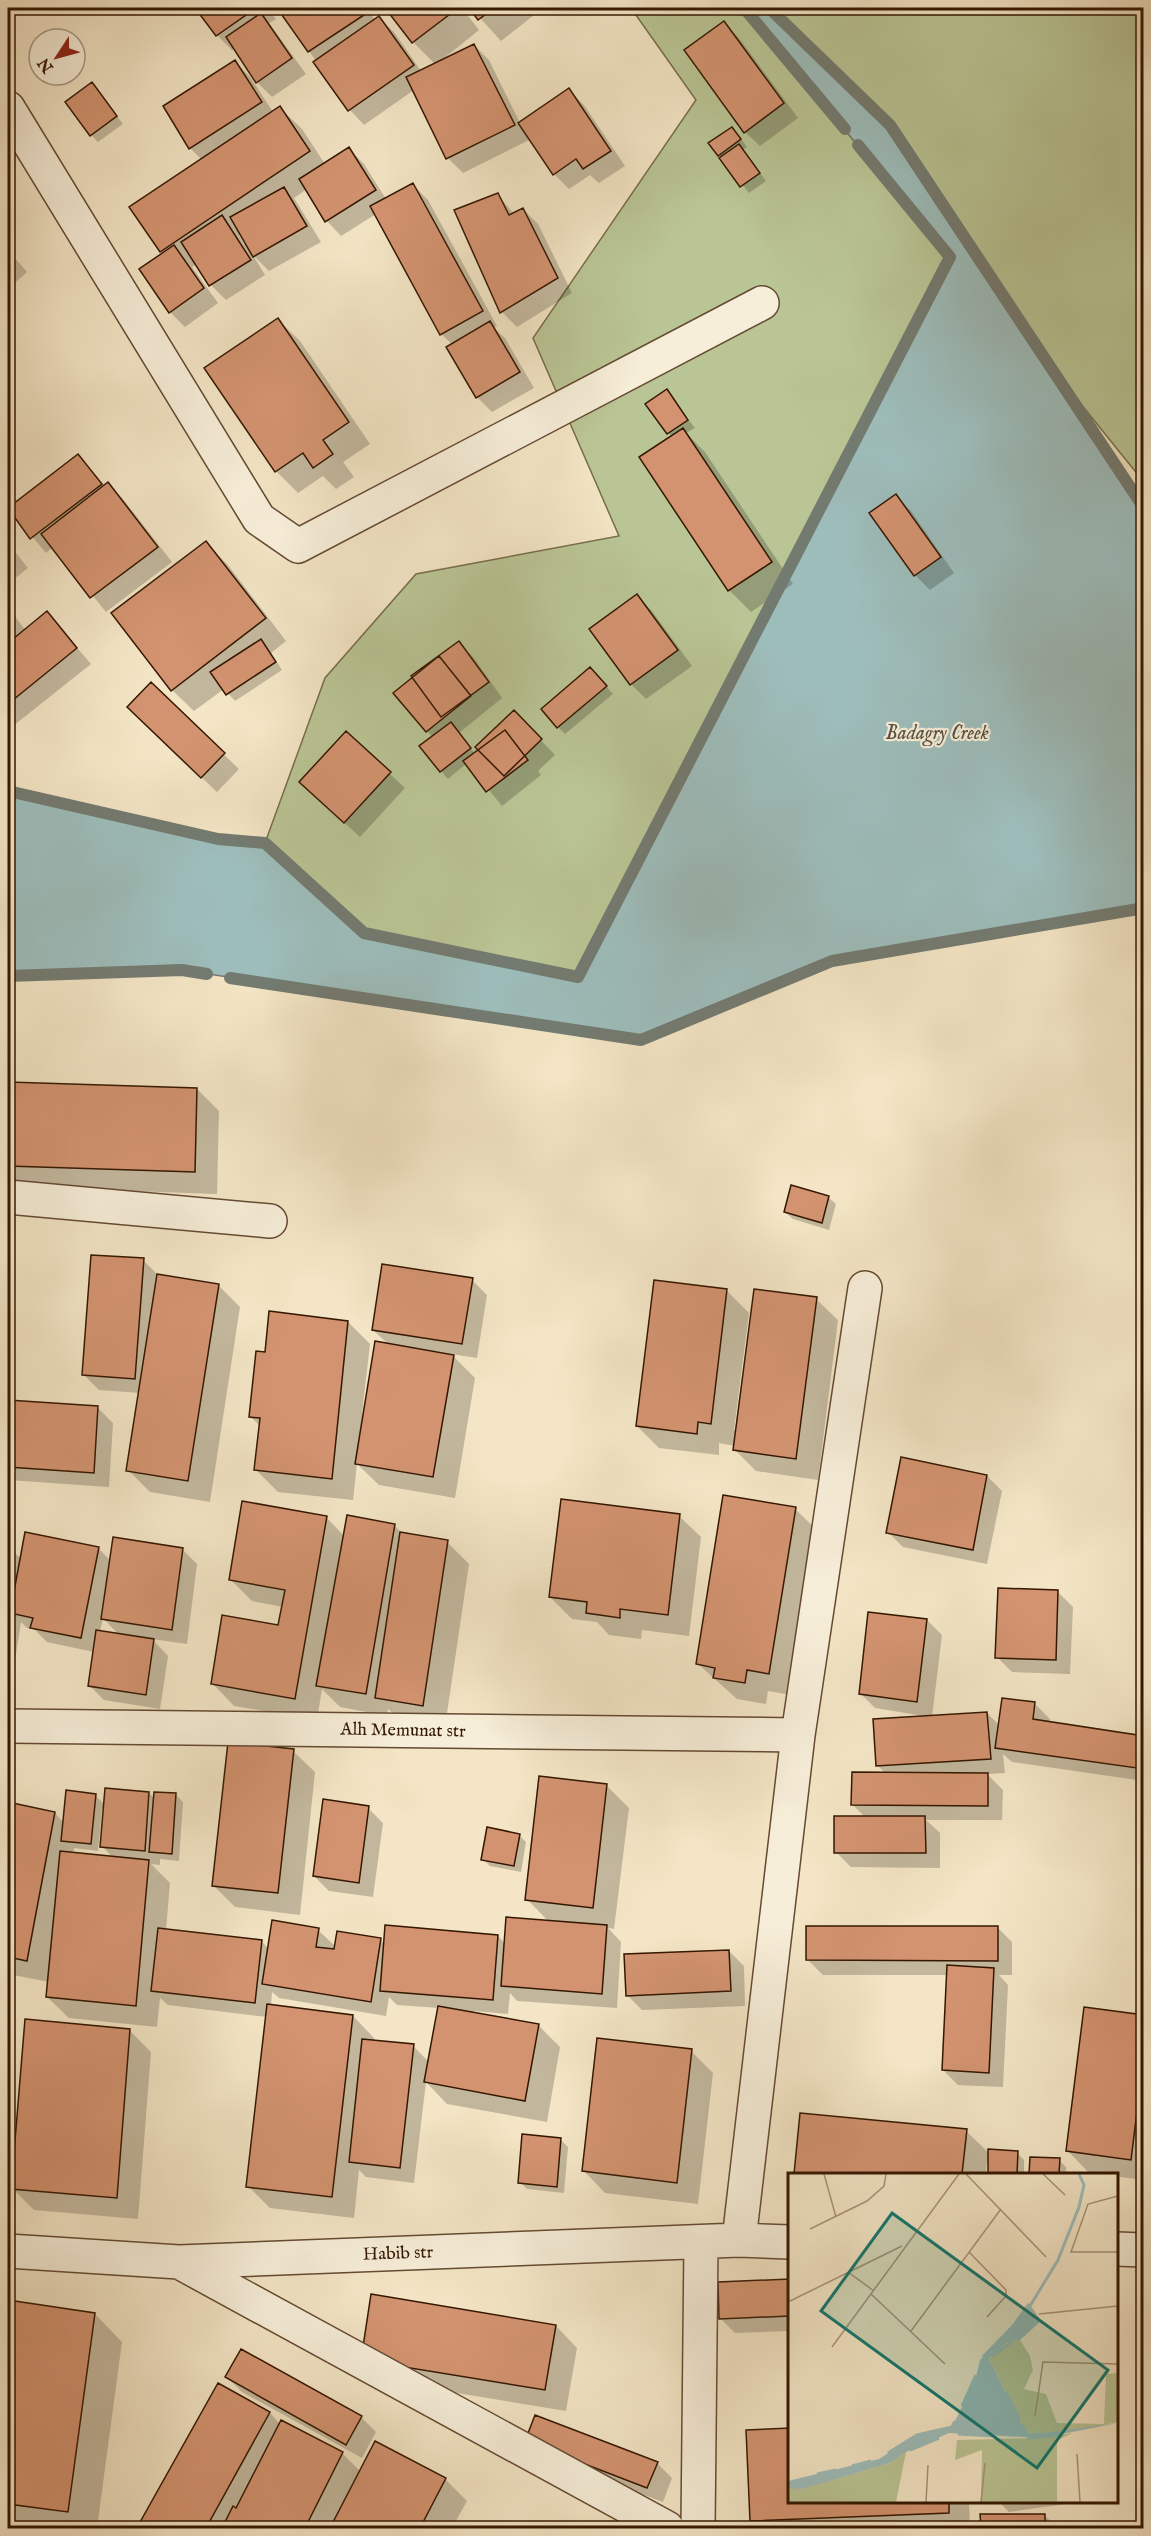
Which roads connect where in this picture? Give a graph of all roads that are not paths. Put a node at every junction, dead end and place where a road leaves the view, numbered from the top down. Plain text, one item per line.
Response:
1 (8, 108) edge
2 (762, 303) dead end
3 (8, 1197) edge
4 (270, 1221) dead end
5 (865, 1288) dead end
6 (8, 1726) edge
7 (798, 1735) junction
8 (739, 2240) junction
9 (788, 2242) edge
10 (701, 2243) junction
11 (1118, 2249) edge
12 (1143, 2250) edge
13 (8, 2251) edge
14 (179, 2262) junction
15 (667, 2529) edge
16 (698, 2529) edge

1 - 2 street
3 - 4 street
5 - 7 street
6 - 7 street, Alh Memunat str
7 - 8 street
8 - 9 street, Habib str
8 - 10 street, Habib str
10 - 14 street, Habib str
10 - 16 street
11 - 12 street
13 - 14 street, Habib str
14 - 15 street

